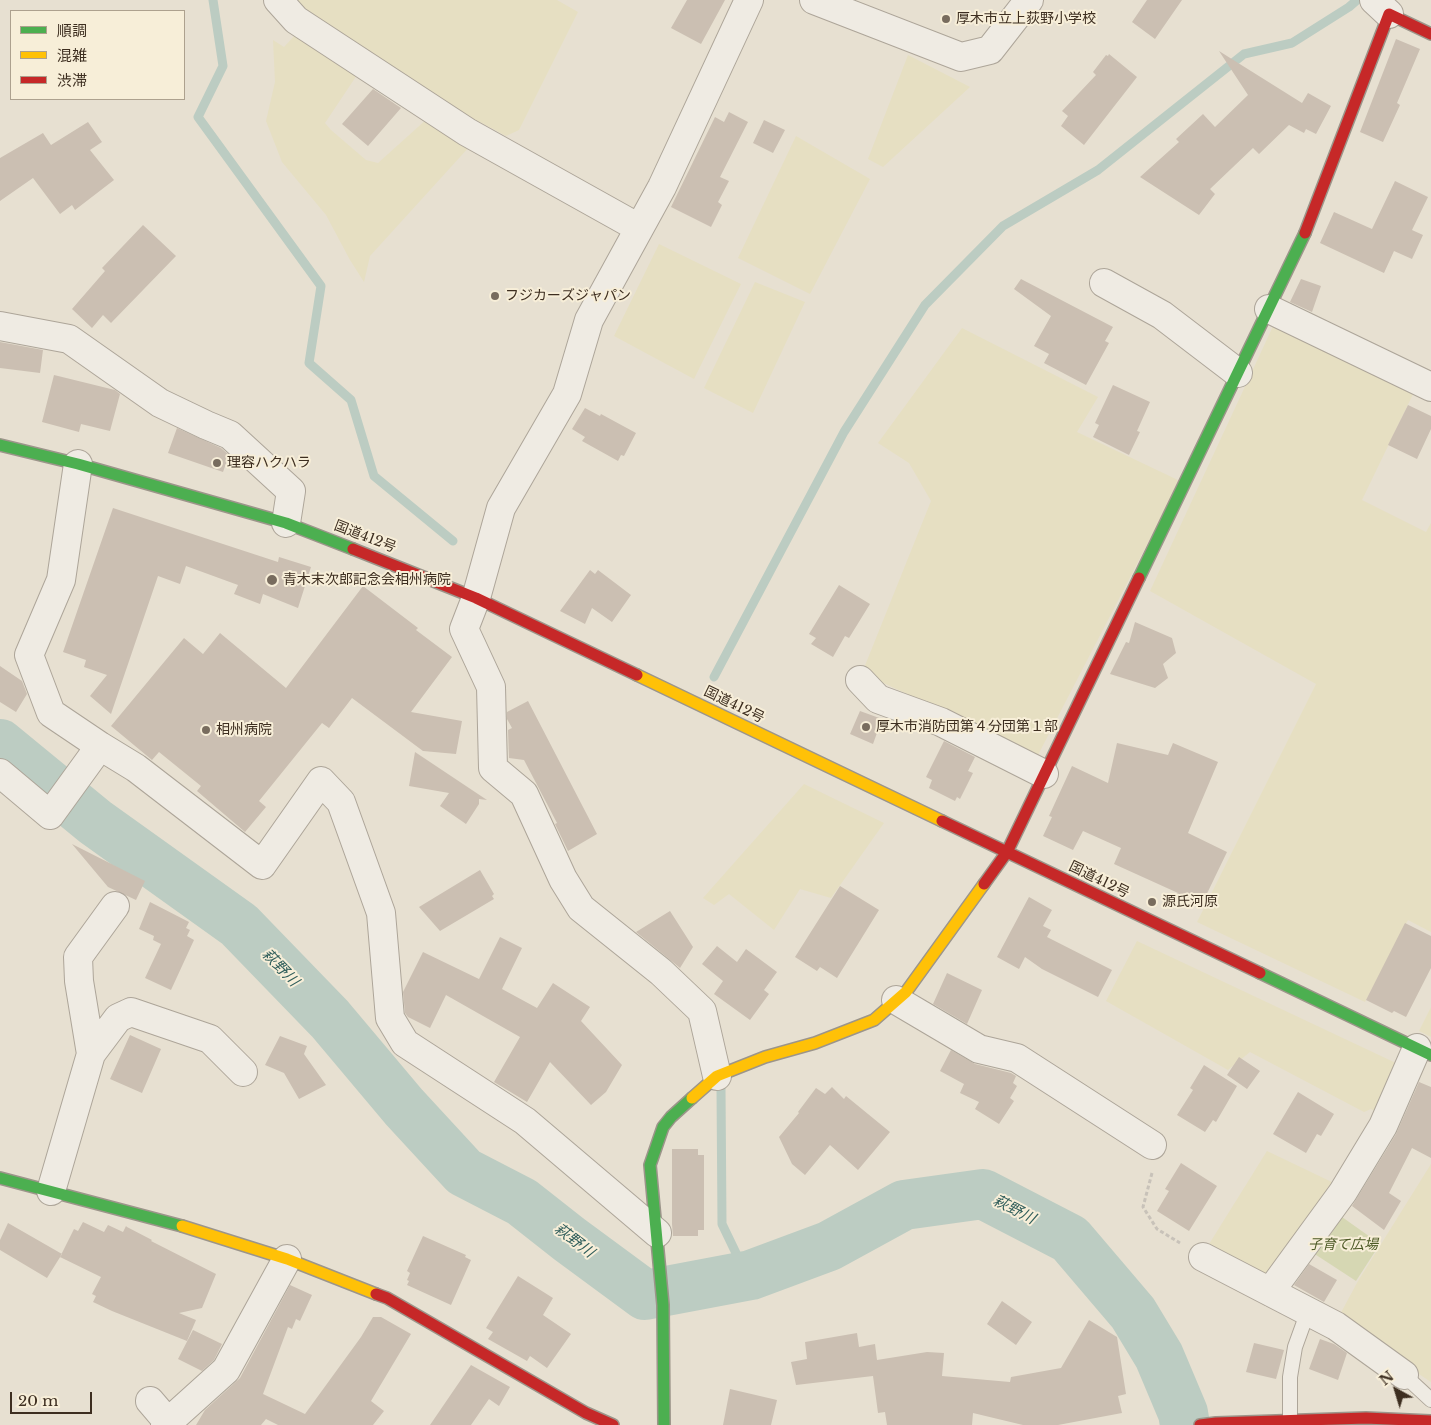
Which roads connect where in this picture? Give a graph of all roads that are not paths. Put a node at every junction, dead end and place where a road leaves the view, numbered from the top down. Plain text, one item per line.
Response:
1 (278, 0) edge
2 (749, 0) edge
3 (814, 0) edge
4 (1029, 0) edge
5 (1382, 7) edge
6 (1431, 34) edge
7 (640, 228) junction
8 (1104, 283) dead end
9 (1269, 309) junction
10 (0, 326) edge
11 (1238, 373) junction
12 (1431, 387) edge
13 (0, 444) edge
14 (78, 464) junction
15 (286, 523) junction
16 (476, 598) junction
17 (860, 680) dead end
18 (99, 747) junction
19 (0, 772) edge
20 (1044, 774) junction
21 (1007, 852) junction
22 (115, 906) dead end
23 (896, 1000) junction
24 (1424, 1052) edge
25 (91, 1054) junction
26 (242, 1072) dead end
27 (717, 1076) junction
28 (1152, 1145) road end
29 (0, 1178) edge
30 (51, 1191) junction
31 (658, 1243) junction
32 (1203, 1257) road end
33 (287, 1259) junction
34 (1270, 1292) junction
35 (1308, 1311) junction
36 (1404, 1375) joint
37 (1431, 1400) edge
38 (150, 1401) dead end
39 (1290, 1420) junction
40 (1431, 1421) edge
41 (167, 1424) edge
42 (1211, 1424) edge
43 (613, 1425) edge
44 (664, 1425) edge

1 - 7 street
2 - 7 street
3 - 4 street
5 - 6 main road
5 - 9 main road
7 - 16 street
8 - 11 street
9 - 11 main road
9 - 12 street
10 - 15 street
11 - 20 main road
13 - 14 main road, 国道412号
14 - 15 main road, 国道412号
14 - 18 street
15 - 16 main road, 国道412号
16 - 21 main road, 国道412号
16 - 27 street
17 - 20 street
18 - 19 street
18 - 31 street
20 - 21 main road
21 - 23 main road
21 - 24 main road, 国道412号
22 - 25 street
23 - 27 main road
23 - 28 street
24 - 34 street
25 - 26 street
25 - 30 street
27 - 31 main road
29 - 30 main road
30 - 33 main road
31 - 44 main road
32 - 34 street
33 - 41 street
33 - 43 main road
34 - 35 street
35 - 36 street
35 - 39 lane
36 - 37 lane
38 - 41 street
39 - 40 main road
39 - 42 main road

